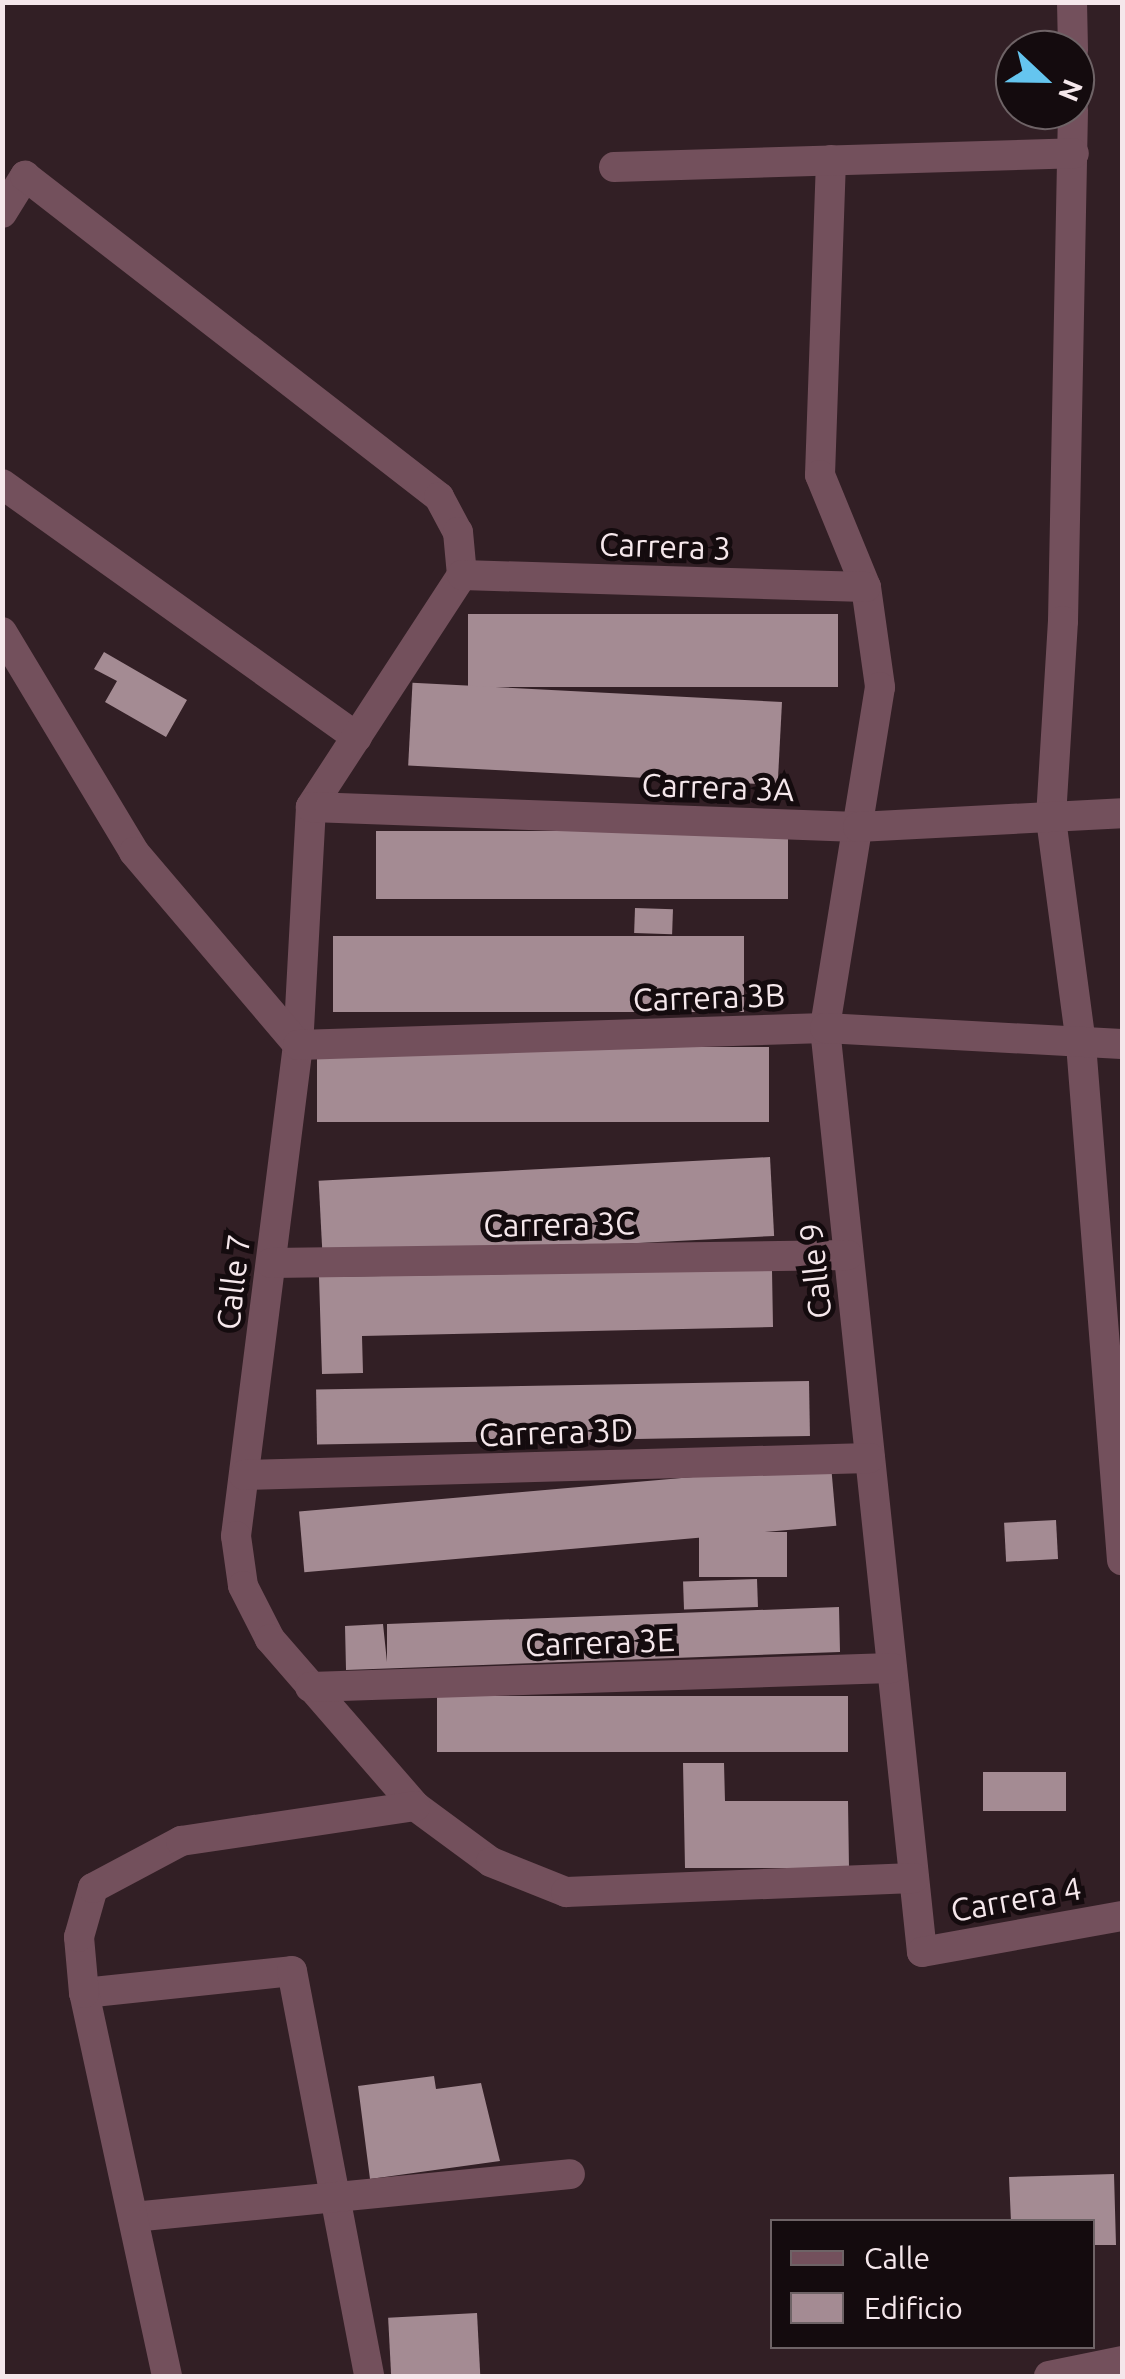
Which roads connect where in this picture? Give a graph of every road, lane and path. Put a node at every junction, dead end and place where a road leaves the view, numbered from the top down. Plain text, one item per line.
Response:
1 (1072, 2) edge
2 (1073, 30) edge
3 (1073, 130) edge
4 (1074, 153) junction
5 (831, 160) junction
6 (614, 167) dead end
7 (2, 213) edge
8 (2, 484) edge
9 (462, 575) junction
10 (866, 587) junction
11 (2, 632) edge
12 (357, 737) junction
13 (311, 807) junction
14 (1122, 812) edge
15 (1050, 819) junction
16 (858, 827) junction
17 (824, 1028) junction
18 (1081, 1044) junction
19 (1122, 1044) edge
20 (298, 1045) junction
21 (848, 1256) junction
22 (270, 1263) junction
23 (870, 1458) junction
24 (244, 1475) junction
25 (1122, 1560) edge
26 (892, 1668) junction
27 (310, 1686) junction
28 (415, 1806) junction
29 (914, 1878) junction
30 (1122, 1916) edge
31 (922, 1952) joint
32 (84, 1993) junction
33 (570, 2174) dead end
34 (339, 2194) junction
35 (133, 2217) junction
36 (1122, 2361) edge
37 (167, 2376) edge
38 (369, 2376) edge
39 (1049, 2376) edge

1 - 2 street
3 - 4 street
4 - 5 street
4 - 15 street
5 - 6 street
5 - 10 street, Calle 9
7 - 9 street
8 - 12 street
9 - 10 street, Carrera 3
9 - 12 street
10 - 16 street, Calle 9
11 - 20 street
12 - 13 street
13 - 16 street, Carrera 3A
13 - 20 street, Calle 7
14 - 15 street, Carrera 3A
15 - 16 street, Carrera 3A
15 - 18 street
16 - 17 street, Calle 9
17 - 18 street, Carrera 3B
17 - 20 street, Carrera 3B
17 - 21 street, Calle 9
18 - 19 street, Carrera 3B
18 - 25 street
20 - 22 street, Calle 7
21 - 22 street, Carrera 3C
21 - 23 street, Calle 9
22 - 24 street, Calle 7
23 - 24 street, Carrera 3D
23 - 26 street, Calle 9
24 - 27 street, Calle 7
26 - 27 street, Carrera 3E
26 - 29 street, Calle 9
27 - 28 street, Calle 7
28 - 29 street, Calle 7
28 - 32 street
29 - 31 street, Calle 9
30 - 31 street, Carrera 4
32 - 34 street
32 - 35 street
33 - 34 street
34 - 35 street
34 - 38 street
35 - 37 street
36 - 39 street

